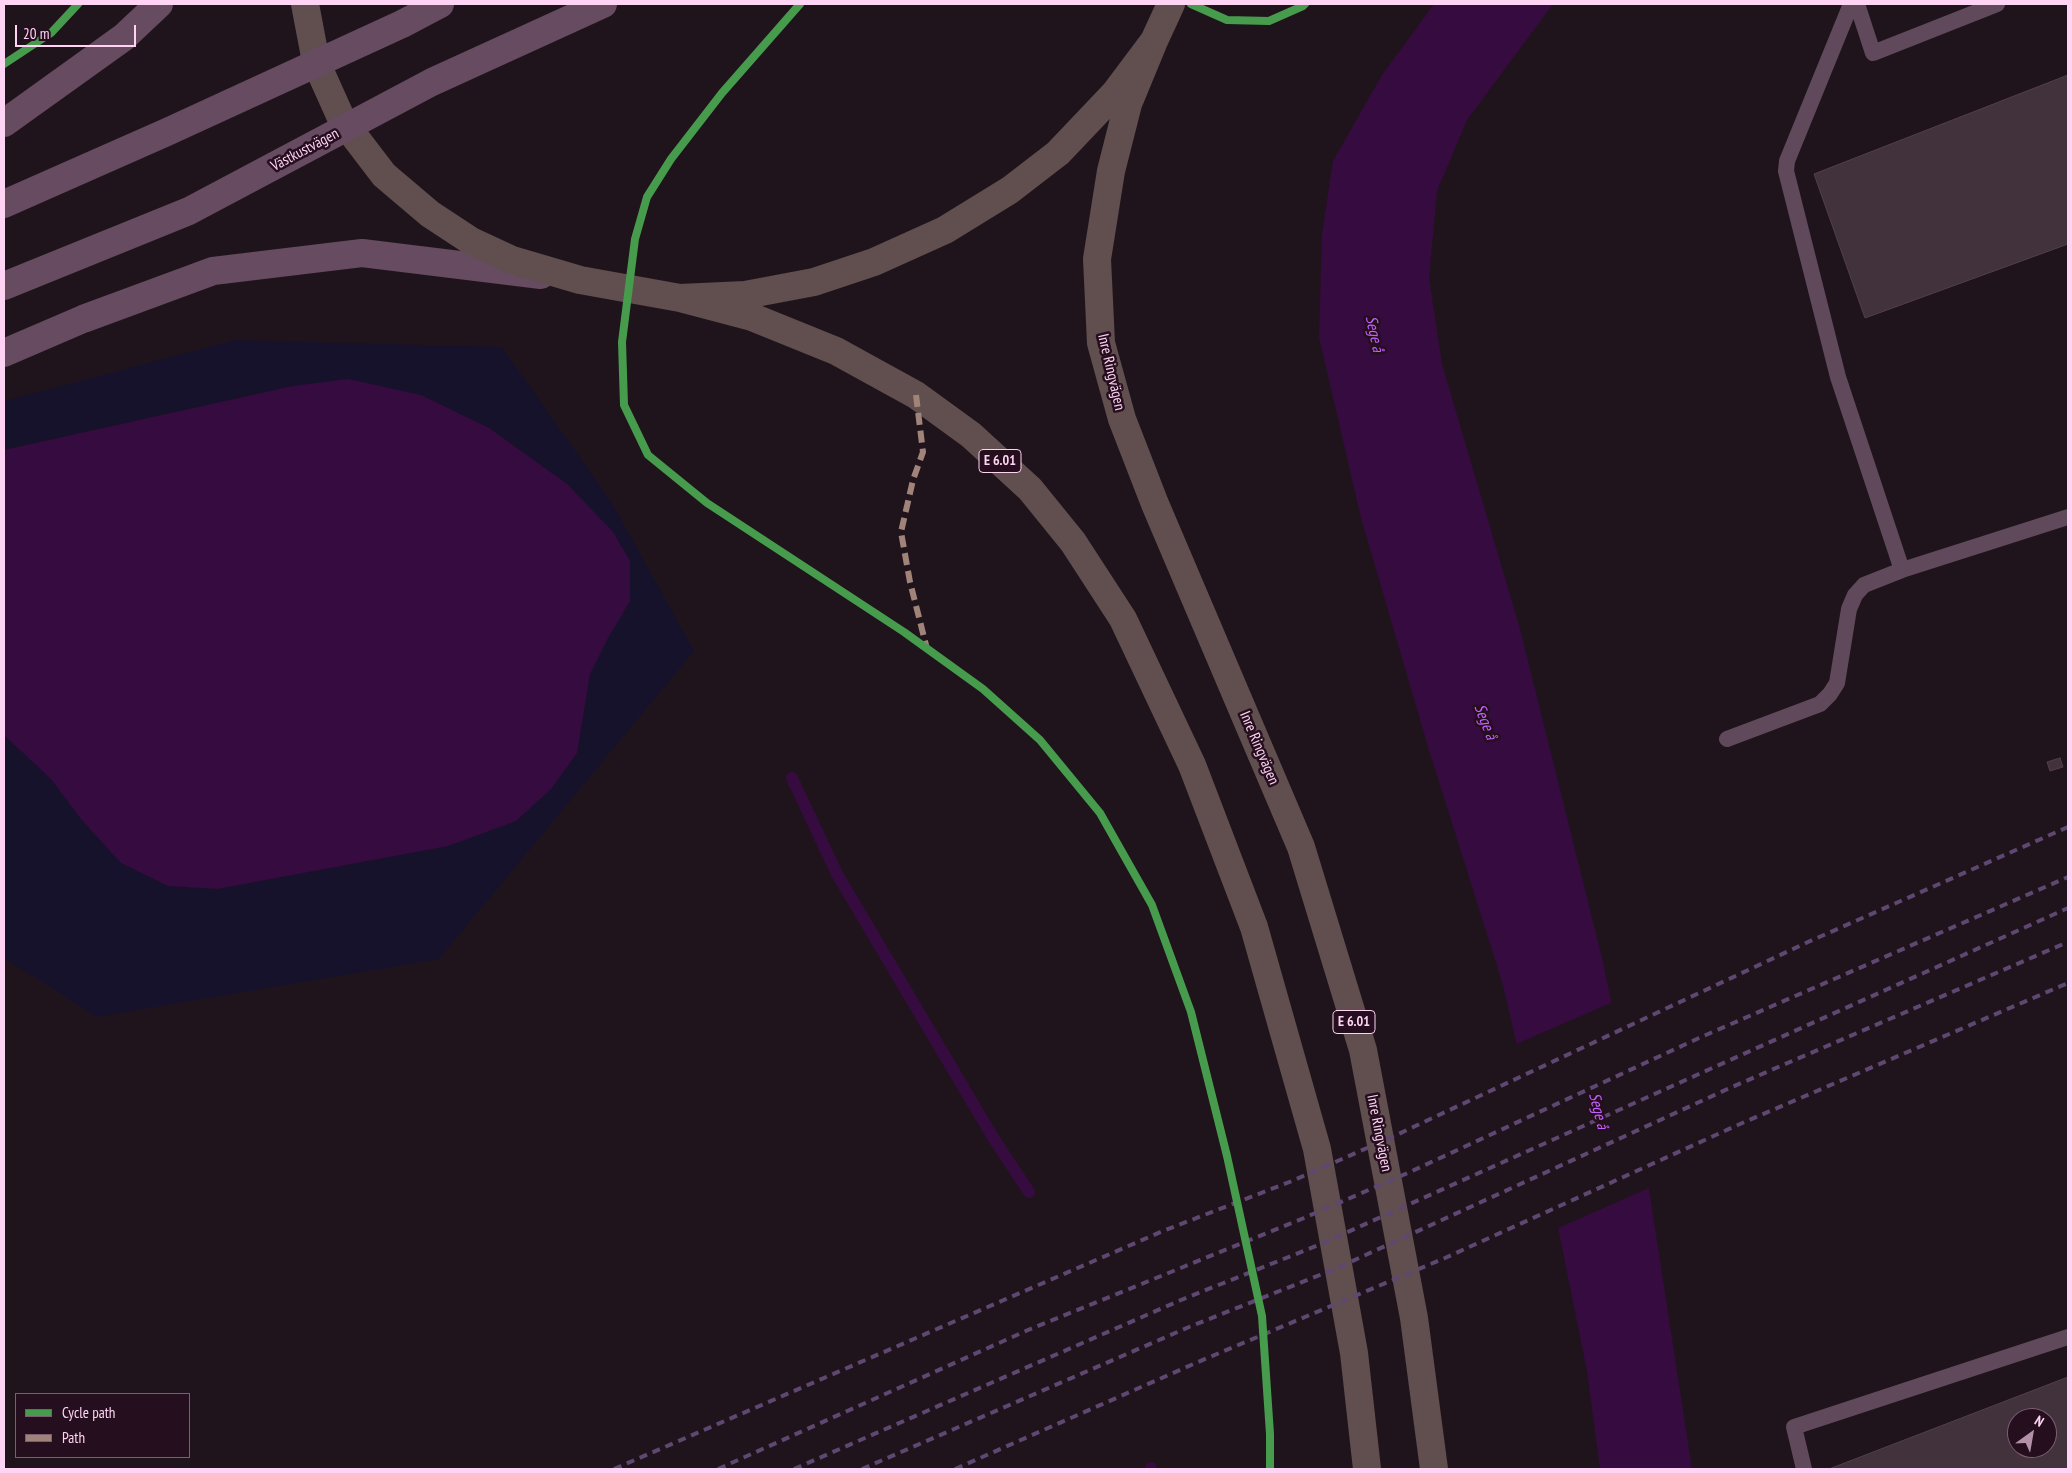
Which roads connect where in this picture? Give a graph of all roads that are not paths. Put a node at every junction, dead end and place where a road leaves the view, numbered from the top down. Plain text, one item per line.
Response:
1 (159, 4) edge
2 (305, 4) edge
3 (440, 4) edge
4 (603, 4) edge
5 (1171, 4) edge
6 (1851, 4) edge
7 (1857, 4) edge
8 (1998, 4) edge
9 (1154, 41) junction
10 (4, 123) edge
11 (4, 204) edge
12 (580, 280) junction
13 (4, 286) edge
14 (680, 298) junction
15 (4, 353) edge
16 (2068, 517) edge
17 (1902, 570) junction
18 (1727, 739) dead end
19 (2068, 1337) edge
20 (1367, 1469) edge
21 (1434, 1469) edge
22 (1804, 1469) edge

1 - 10 main road
2 - 12 highway
3 - 11 main road, bridge
4 - 13 main road, Västkustvägen, bridge
5 - 9 highway
6 - 17 lane
7 - 8 lane
9 - 14 highway
9 - 21 highway, Inre Ringvägen / E 6.01
12 - 14 highway
12 - 15 main road
14 - 20 highway, E 6.01
16 - 17 lane
17 - 18 lane
19 - 22 lane

